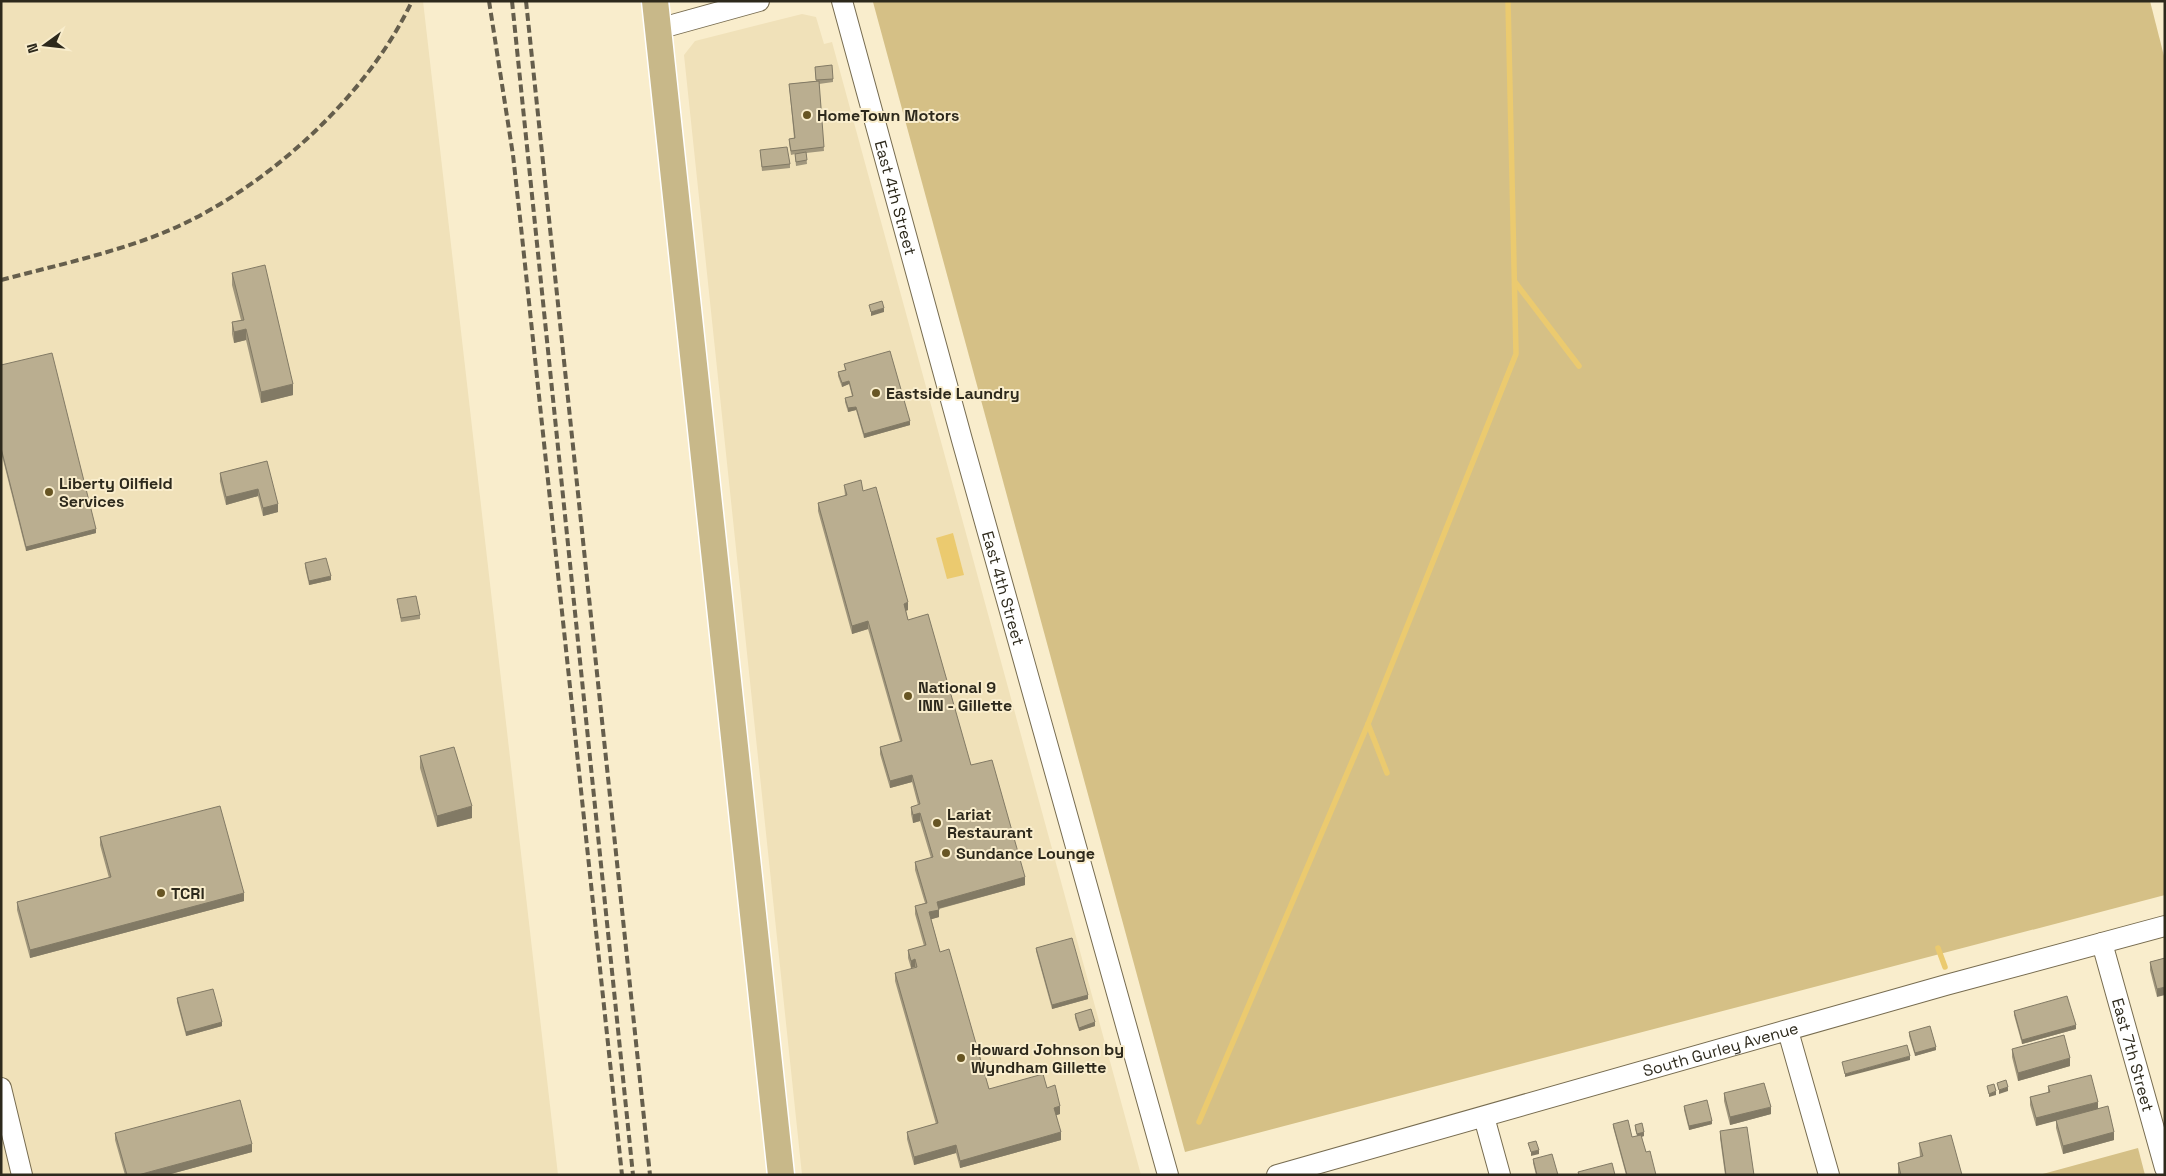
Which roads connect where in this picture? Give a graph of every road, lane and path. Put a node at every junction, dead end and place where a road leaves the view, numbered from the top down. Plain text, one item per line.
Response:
1 (655, 1) edge
2 (759, 1) edge
3 (842, 1) edge
4 (658, 29) junction
5 (2165, 926) edge
6 (2102, 943) junction
7 (1788, 1031) junction
8 (1, 1088) edge
9 (1484, 1117) junction
10 (2165, 1168) edge
11 (22, 1175) edge
12 (781, 1175) edge
13 (1168, 1175) edge
14 (1277, 1175) edge
15 (1500, 1175) edge
16 (1829, 1175) edge

1 - 4 main road
2 - 4 street
3 - 13 street, East 4th Street
4 - 12 main road
5 - 6 street, South Gurley Avenue
6 - 7 street, South Gurley Avenue
6 - 10 street, East 7th Street
7 - 9 street, South Gurley Avenue
7 - 16 street
8 - 11 street
9 - 14 street, South Gurley Avenue
9 - 15 street

